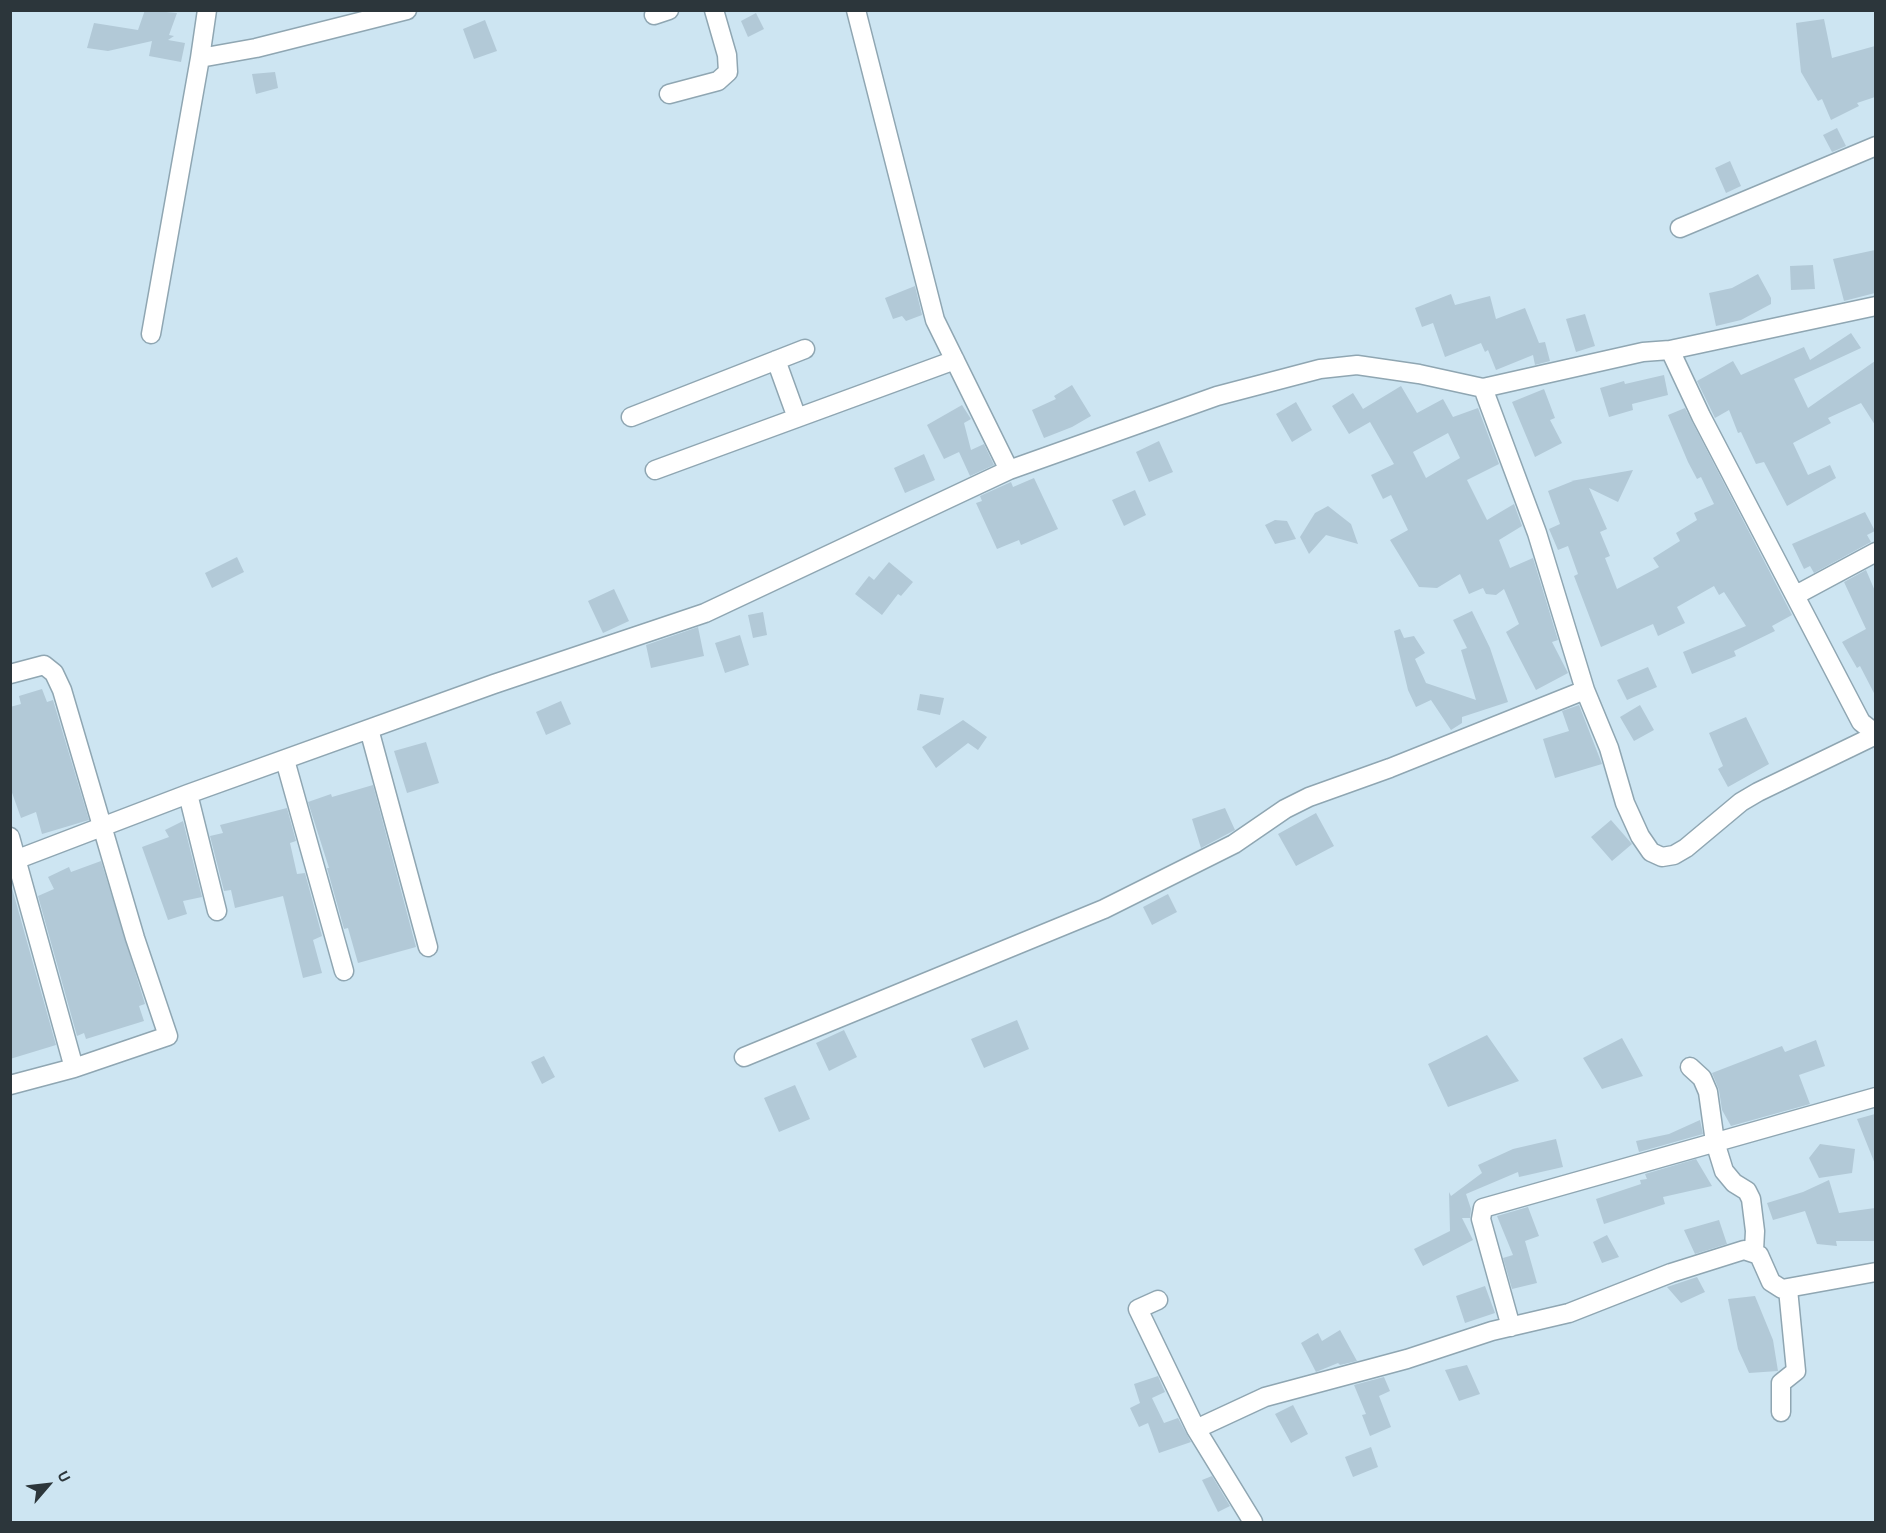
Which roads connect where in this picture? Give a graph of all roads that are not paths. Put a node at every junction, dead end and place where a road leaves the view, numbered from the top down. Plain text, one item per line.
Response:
1 (207, 10) edge
2 (407, 10) edge
3 (714, 10) edge
4 (856, 10) edge
5 (200, 58) junction
6 (669, 94) dead end
7 (1875, 146) edge
8 (1680, 228) dead end
9 (1875, 306) edge
10 (151, 334) dead end
11 (805, 349) dead end
12 (1670, 350) junction
13 (776, 360) junction
14 (955, 360) junction
15 (1482, 388) junction
16 (631, 417) dead end
17 (796, 418) junction
18 (655, 470) dead end
19 (1009, 470) junction
20 (1875, 552) edge
21 (1796, 596) junction
22 (10, 674) edge
23 (1585, 690) junction
24 (369, 729) junction
25 (1875, 734) edge
26 (285, 760) junction
27 (188, 794) junction
28 (103, 828) junction
29 (10, 837) edge
30 (14, 861) edge
31 (217, 911) dead end
32 (428, 947) dead end
33 (344, 971) dead end
34 (744, 1057) dead end
35 (1690, 1067) dead end
36 (74, 1068) junction
37 (10, 1085) edge
38 (1875, 1097) edge
39 (1715, 1142) junction
40 (1754, 1251) junction
41 (1875, 1272) edge
42 (1788, 1289) junction
43 (1158, 1300) dead end
44 (1511, 1327) junction
45 (1781, 1412) dead end
46 (1196, 1429) junction
47 (1253, 1522) edge

1 - 5 street
2 - 5 street
3 - 6 street
4 - 14 street
5 - 10 street
7 - 8 street
9 - 12 street
11 - 13 street
12 - 15 street
12 - 21 street
13 - 16 street
13 - 17 street
14 - 17 street
14 - 19 street
15 - 19 street
15 - 23 street
17 - 18 street
19 - 24 street
20 - 21 street
21 - 25 street
22 - 28 street
23 - 25 street
23 - 34 street
24 - 26 street
24 - 32 street
26 - 27 street
26 - 33 street
27 - 28 street
27 - 31 street
28 - 30 street
28 - 36 street
29 - 30 street
30 - 36 street
35 - 39 street
36 - 37 street
38 - 39 street
39 - 40 street
39 - 44 street
40 - 42 street
40 - 44 street
41 - 42 street
42 - 45 street
43 - 46 street
44 - 46 street
46 - 47 street

